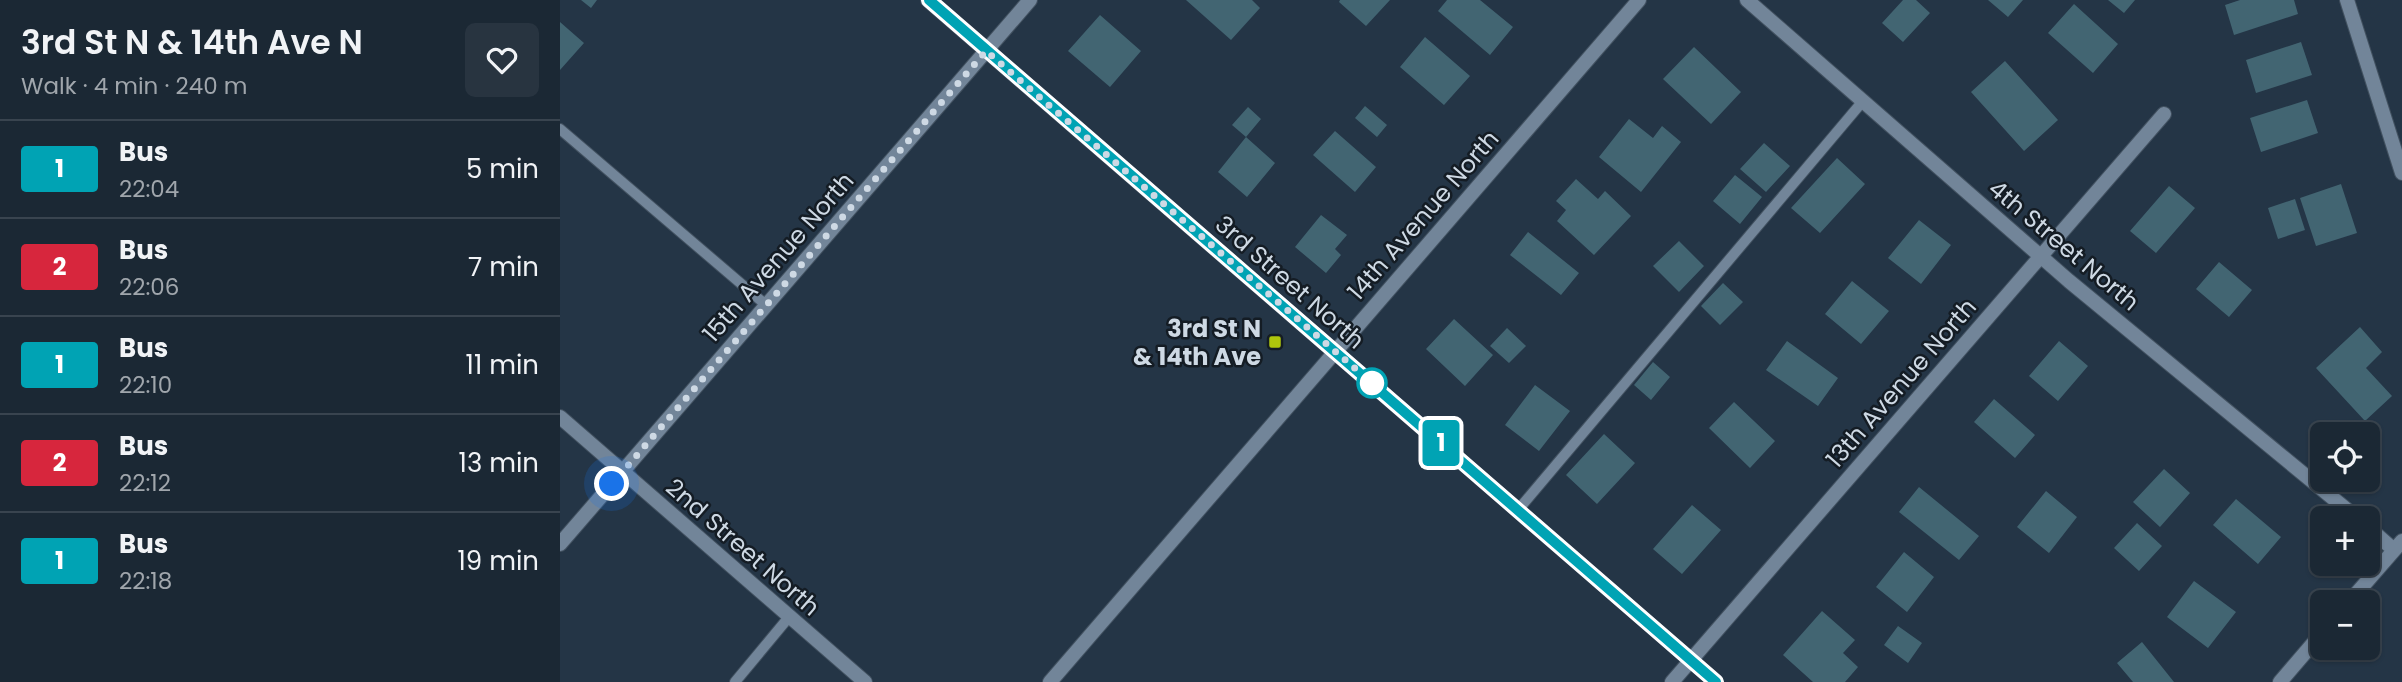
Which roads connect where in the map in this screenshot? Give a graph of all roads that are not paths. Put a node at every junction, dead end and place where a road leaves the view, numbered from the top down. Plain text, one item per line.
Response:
1 (929, 0) edge
2 (1030, 0) edge
3 (1639, 0) edge
4 (1747, 0) edge
5 (2347, 0) edge
6 (986, 51) junction
7 (1863, 102) junction
8 (2164, 114) dead end
9 (560, 129) edge
10 (2402, 173) edge
11 (2041, 256) junction
12 (766, 305) junction
13 (1336, 352) junction
14 (560, 417) edge
15 (622, 472) junction
16 (2343, 506) edge
17 (1518, 510) junction
18 (2380, 534) edge
19 (560, 544) edge
20 (2398, 545) edge
21 (2359, 590) edge
22 (789, 617) junction
23 (2310, 647) edge
24 (1691, 659) junction
25 (735, 682) edge
26 (865, 682) edge
27 (1050, 682) edge
28 (1672, 682) edge
29 (1716, 682) edge
30 (2280, 682) edge

1 - 6 street, 3rd Street North
2 - 6 street, 15th Avenue North
3 - 13 street, 14th Avenue North
4 - 7 street, 4th Street North
5 - 10 street
6 - 12 street, 15th Avenue North
6 - 13 street, 3rd Street North
7 - 11 street, 4th Street North
7 - 17 lane
8 - 11 street, 13th Avenue North
9 - 12 lane
11 - 16 street, 4th Street North
11 - 24 street, 13th Avenue North
12 - 15 street, 15th Avenue North
13 - 17 street, 3rd Street North
13 - 27 street, 14th Avenue North
14 - 15 street, 2nd Street North
15 - 19 street, 15th Avenue North
15 - 22 street, 2nd Street North
17 - 24 street, 3rd Street North
18 - 20 street
20 - 21 street
22 - 25 lane
22 - 26 street, 2nd Street North
23 - 30 street
24 - 28 street, 13th Avenue North
24 - 29 street, 3rd Street North

